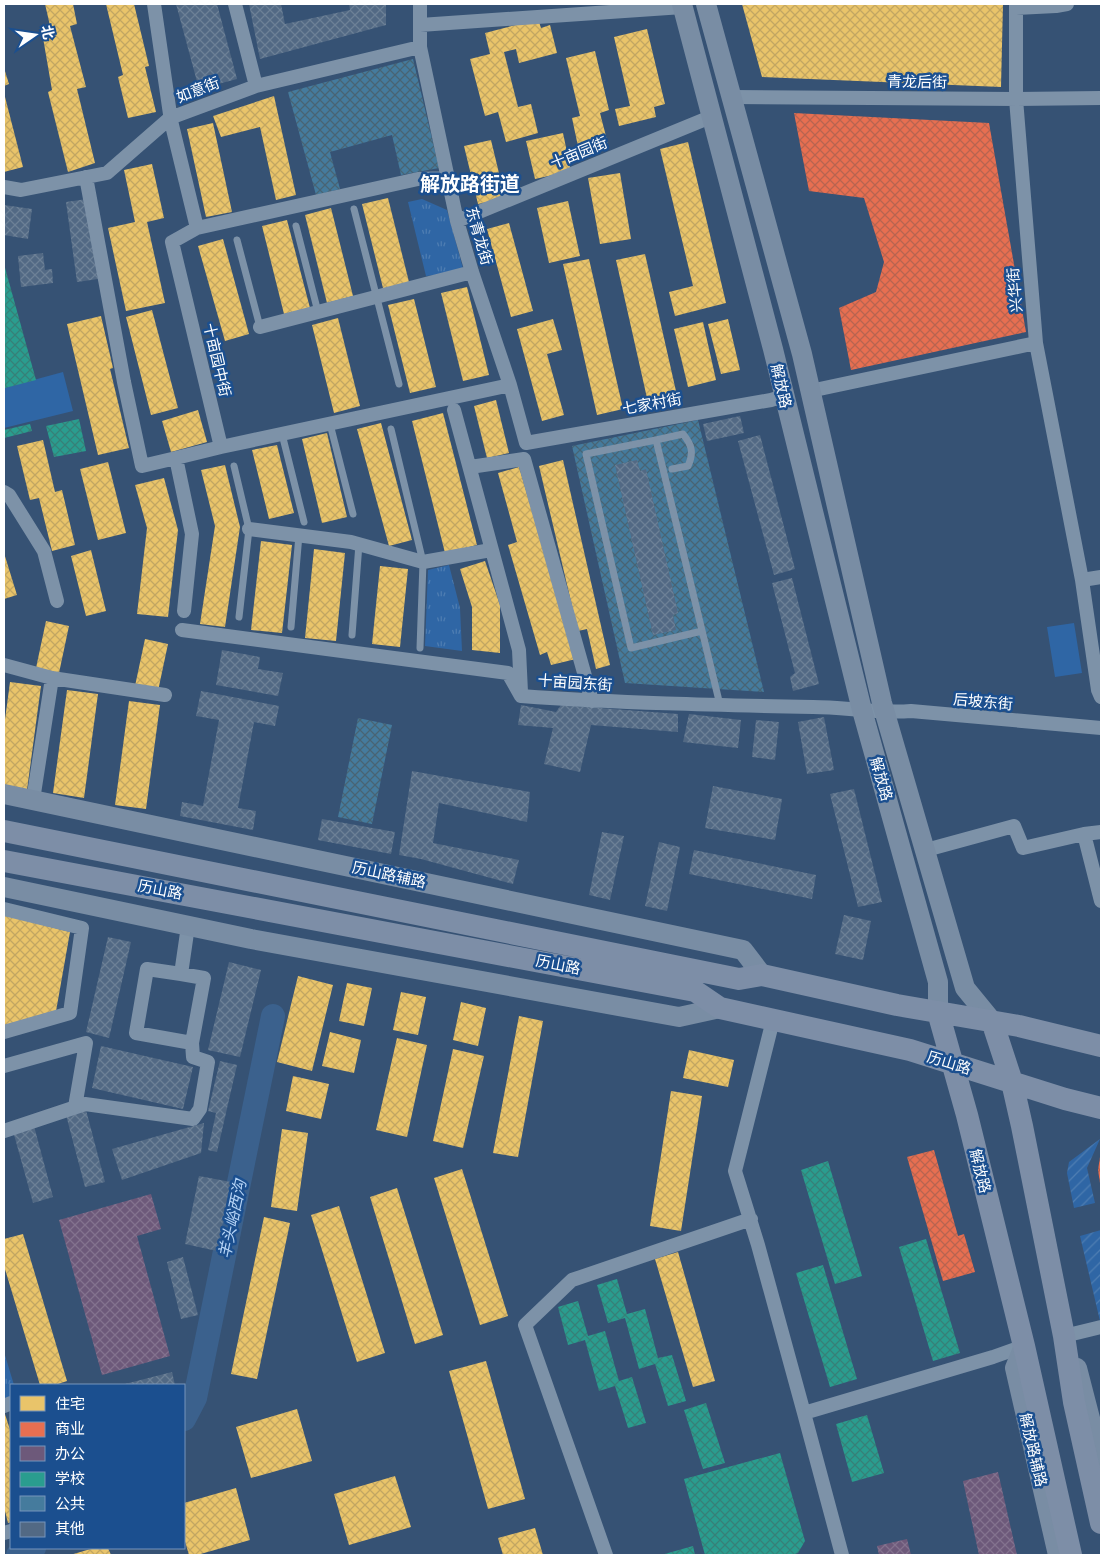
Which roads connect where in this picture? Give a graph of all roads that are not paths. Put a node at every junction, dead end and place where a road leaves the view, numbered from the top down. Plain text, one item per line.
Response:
1 (154, 4) edge
2 (235, 4) edge
3 (420, 4) edge
4 (706, 4) edge
5 (1067, 4) edge
6 (683, 5) edge
7 (1016, 6) edge
8 (420, 25) junction
9 (420, 47) junction
10 (256, 86) junction
11 (732, 97) junction
12 (1101, 98) edge
13 (1016, 99) junction
14 (713, 116) junction
15 (170, 118) junction
16 (86, 177) junction
17 (447, 178) junction
18 (4, 187) edge
19 (354, 209) dead end
20 (457, 221) junction
21 (296, 226) dead end
22 (197, 228) junction
23 (237, 240) dead end
24 (472, 272) junction
25 (378, 297) junction
26 (318, 312) junction
27 (260, 327) joint
28 (1036, 343) junction
29 (399, 384) dead end
30 (510, 385) junction
31 (810, 391) junction
32 (784, 396) junction
33 (454, 410) dead end
34 (330, 424) junction
35 (391, 429) dead end
36 (282, 434) junction
37 (656, 440) junction
38 (526, 443) joint
39 (221, 447) junction
40 (176, 458) junction
41 (234, 466) dead end
42 (470, 467) junction
43 (672, 470) dead end
44 (4, 492) edge
45 (352, 514) dead end
46 (249, 529) junction
47 (302, 529) junction
48 (359, 544) junction
49 (491, 550) junction
50 (423, 562) junction
51 (1101, 577) edge
52 (1082, 580) junction
53 (57, 601) dead end
54 (184, 611) dead end
55 (238, 617) dead end
56 (291, 627) dead end
57 (182, 630) dead end
58 (702, 632) junction
59 (352, 635) dead end
60 (420, 648) dead end
61 (4, 665) edge
62 (52, 678) junction
63 (165, 696) dead end
64 (521, 696) junction
65 (1101, 697) edge
66 (592, 701) junction
67 (720, 705) junction
68 (862, 710) junction
69 (885, 712) junction
70 (1101, 728) edge
71 (4, 794) edge
72 (33, 800) junction
73 (4, 831) edge
74 (1101, 832) edge
75 (1084, 834) junction
76 (926, 850) junction
77 (4, 861) edge
78 (4, 887) edge
79 (1101, 901) edge
80 (4, 910) edge
81 (188, 926) junction
82 (181, 974) junction
83 (762, 975) junction
84 (720, 1008) junction
85 (938, 1012) junction
86 (773, 1020) junction
87 (992, 1021) junction
88 (4, 1032) edge
89 (192, 1043) junction
90 (1101, 1046) edge
91 (953, 1064) junction
92 (4, 1066) edge
93 (1012, 1082) junction
94 (75, 1107) junction
95 (1101, 1108) edge
96 (4, 1131) edge
97 (751, 1219) junction
98 (1101, 1327) edge
99 (1064, 1336) junction
100 (1024, 1346) junction
101 (804, 1413) junction
102 (1097, 1420) edge
103 (1101, 1461) edge
104 (1101, 1523) edge
105 (606, 1555) edge
106 (842, 1555) edge
107 (1058, 1555) edge
108 (1071, 1555) edge

1 - 15 street
2 - 10 street
3 - 8 street, 东青龙街
4 - 11 main road, 解放路
5 - 7 street
6 - 8 street
6 - 14 main road, 解放路
7 - 13 street, 兴华街
8 - 9 street, 东青龙街
9 - 10 street, 如意街
9 - 17 street, 东青龙街
10 - 15 street, 如意街
11 - 13 street, 青龙后街
11 - 31 main road, 解放路
12 - 13 street, 青龙后街
13 - 28 street, 兴华街
14 - 20 street, 十亩园街
14 - 32 main road, 解放路
15 - 16 street, 如意街
15 - 22 street
16 - 18 street, 如意街
16 - 40 street
17 - 20 street, 东青龙街
17 - 22 street
19 - 25 lane
20 - 24 street, 东青龙街
21 - 26 lane
22 - 39 street, 十亩园中街
23 - 27 lane
24 - 25 street
24 - 30 street, 东青龙街
25 - 26 street
25 - 29 lane
26 - 27 street
28 - 31 street
28 - 52 street, 兴华街
30 - 34 street
30 - 38 street, 东青龙街
31 - 69 main road, 解放路
32 - 38 street, 七家村街
32 - 68 main road, 解放路
33 - 42 street
34 - 36 street
34 - 45 lane
35 - 50 lane
36 - 39 street
36 - 47 lane
37 - 43 lane
37 - 58 lane
37 - 58 lane
39 - 40 street
40 - 54 street
41 - 46 lane
42 - 49 street
42 - 66 street
44 - 53 street
46 - 47 street
46 - 55 lane
47 - 48 street
47 - 56 lane
48 - 50 street
48 - 59 lane
49 - 50 street
49 - 64 street
50 - 60 lane
51 - 52 street
52 - 65 street, 兴华街
57 - 64 street, 十亩园东街
58 - 67 lane
61 - 62 street
62 - 63 street
62 - 72 street
64 - 66 street, 十亩园东街
66 - 67 street, 十亩园东街
67 - 68 street, 十亩园东街
68 - 69 street, 后坡东街
68 - 85 main road, 解放路
69 - 70 street, 后坡东街
69 - 76 main road, 解放路
71 - 72 main road, 历山路辅路
72 - 83 main road, 历山路辅路
73 - 83 main road, 历山路
74 - 75 street
75 - 76 street
75 - 79 street
76 - 87 main road, 解放路
77 - 84 main road, 历山路
78 - 81 main road
80 - 88 street
81 - 82 street
81 - 84 main road
82 - 89 street
82 - 89 street
83 - 85 main road, 历山路
84 - 86 main road, 历山路
85 - 87 main road, 历山路
85 - 91 main road, 解放路
86 - 91 main road, 历山路
86 - 97 street
87 - 90 main road, 历山路
87 - 93 main road, 解放路
89 - 94 street
91 - 93 main road, 历山路
91 - 100 main road, 解放路
92 - 94 street
93 - 95 main road, 历山路
93 - 99 main road, 解放路
94 - 96 street
97 - 101 street
97 - 105 street
98 - 99 street
99 - 102 main road
99 - 104 main road, 解放路
100 - 101 street
100 - 107 main road, 解放路辅路
100 - 108 main road, 解放路
101 - 106 street
102 - 103 main road

